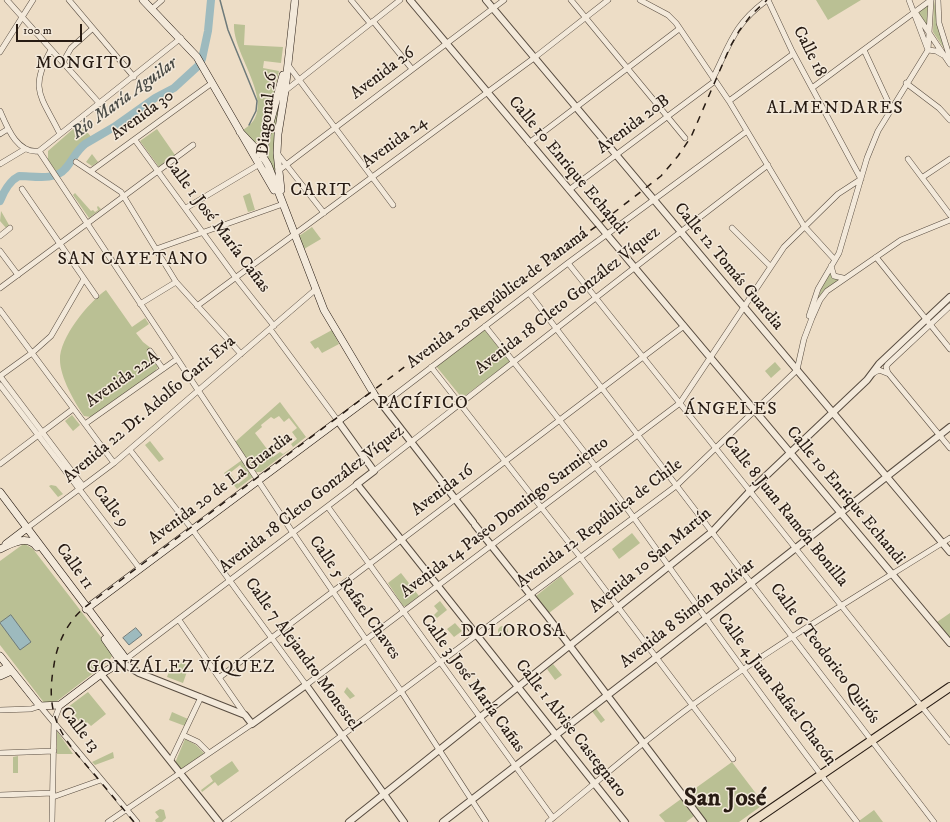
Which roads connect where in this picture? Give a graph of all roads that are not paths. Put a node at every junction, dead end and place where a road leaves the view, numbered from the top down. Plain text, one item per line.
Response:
1 (7, 0) edge
2 (34, 0) edge
3 (69, 0) edge
4 (143, 0) edge
5 (162, 0) edge
6 (295, 0) edge
7 (351, 0) edge
8 (400, 0) edge
9 (410, 0) edge
10 (486, 0) edge
11 (504, 0) edge
12 (571, 0) edge
13 (608, 0) edge
14 (640, 0) edge
15 (768, 0) edge
16 (909, 0) edge
17 (931, 0) edge
18 (938, 0) edge
19 (153, 8) junction
20 (493, 8) junction
21 (915, 12) junction
22 (21, 16) junction
23 (586, 18) junction
24 (372, 22) junction
25 (92, 29) junction
26 (679, 29) junction
27 (930, 33) junction
28 (181, 38) junction
29 (446, 43) junction
30 (51, 50) junction
31 (864, 50) junction
32 (928, 50) junction
33 (0, 51) edge
34 (289, 52) junction
35 (793, 54) junction
36 (534, 58) junction
37 (949, 61) edge
38 (63, 62) junction
39 (288, 65) junction
40 (627, 68) junction
41 (412, 70) junction
42 (134, 77) junction
43 (299, 80) junction
44 (714, 80) junction
45 (212, 83) junction
46 (906, 83) junction
47 (812, 88) junction
48 (285, 90) junction
49 (488, 93) junction
50 (729, 101) junction
51 (100, 104) junction
52 (575, 107) junction
53 (891, 108) junction
54 (0, 111) edge
55 (668, 117) junction
56 (950, 120) edge
57 (335, 128) junction
58 (8, 129) junction
59 (747, 131) junction
60 (240, 132) junction
61 (0, 134) edge
62 (60, 134) junction
63 (266, 138) junction
64 (685, 138) dead end
65 (135, 140) junction
66 (529, 143) junction
67 (251, 144) junction
68 (193, 146) dead end
69 (25, 149) junction
70 (39, 151) junction
71 (277, 152) junction
72 (262, 155) junction
73 (616, 156) junction
74 (908, 159) dead end
75 (950, 159) edge
76 (76, 162) dead end
77 (0, 164) edge
78 (258, 165) junction
79 (287, 165) junction
80 (768, 166) junction
81 (91, 171) junction
82 (159, 171) junction
83 (278, 172) junction
84 (372, 177) junction
85 (922, 177) junction
86 (861, 179) junction
87 (268, 181) junction
88 (22, 189) dead end
89 (569, 190) junction
90 (124, 196) junction
91 (654, 200) junction
92 (283, 204) junction
93 (393, 205) dead end
94 (186, 208) junction
95 (324, 213) junction
96 (950, 215) edge
97 (950, 220) edge
98 (86, 224) junction
99 (804, 226) junction
100 (10, 228) dead end
101 (732, 228) dead end
102 (204, 232) junction
103 (680, 232) junction
104 (294, 235) junction
105 (607, 235) junction
106 (0, 236) edge
107 (59, 244) junction
108 (156, 249) junction
109 (0, 251) edge
110 (876, 257) junction
111 (835, 260) junction
112 (568, 263) junction
113 (770, 266) junction
114 (831, 266) junction
115 (635, 268) junction
116 (18, 275) junction
117 (236, 278) junction
118 (843, 278) junction
119 (84, 279) junction
120 (176, 282) junction
121 (0, 288) edge
122 (315, 290) junction
123 (529, 293) junction
124 (96, 296) dead end
125 (950, 297) edge
126 (596, 299) junction
127 (140, 304) junction
128 (198, 306) junction
129 (950, 306) edge
130 (743, 307) junction
131 (0, 310) edge
132 (2, 317) edge
133 (928, 322) junction
134 (485, 326) junction
135 (684, 326) junction
136 (272, 327) junction
137 (555, 328) junction
138 (804, 339) junction
139 (950, 349) edge
140 (150, 350) dead end
141 (32, 353) junction
142 (241, 354) junction
143 (710, 356) junction
144 (643, 358) junction
145 (177, 359) junction
146 (514, 362) junction
147 (431, 367) junction
148 (163, 369) junction
149 (797, 370) junction
150 (872, 374) junction
151 (889, 374) junction
152 (0, 376) edge
153 (0, 386) edge
154 (602, 389) junction
155 (198, 391) junction
156 (374, 394) junction
157 (680, 403) junction
158 (460, 404) junction
159 (382, 405) junction
160 (73, 409) junction
161 (755, 410) junction
162 (832, 413) junction
163 (338, 421) junction
164 (560, 421) junction
165 (85, 424) junction
166 (950, 427) edge
167 (40, 434) junction
168 (939, 435) junction
169 (638, 436) junction
170 (411, 442) junction
171 (950, 448) edge
172 (717, 449) junction
173 (130, 450) junction
174 (790, 452) junction
175 (505, 461) junction
176 (114, 463) junction
177 (0, 464) edge
178 (595, 466) junction
179 (374, 471) junction
180 (886, 477) junction
181 (258, 480) junction
182 (357, 484) junction
183 (676, 486) junction
184 (81, 488) junction
185 (750, 491) junction
186 (0, 492) edge
187 (455, 500) junction
188 (328, 507) junction
189 (541, 507) junction
190 (841, 513) junction
191 (634, 518) junction
192 (27, 528) junction
193 (192, 530) junction
194 (712, 531) junction
195 (293, 533) junction
196 (950, 538) edge
197 (35, 539) junction
198 (400, 541) junction
199 (942, 542) junction
200 (10, 544) junction
201 (491, 545) junction
202 (796, 548) junction
203 (0, 549) edge
204 (950, 552) edge
205 (581, 558) junction
206 (369, 564) junction
207 (668, 568) junction
208 (140, 569) junction
209 (892, 575) junction
210 (230, 581) junction
211 (752, 582) junction
212 (437, 585) junction
213 (332, 591) junction
214 (530, 595) junction
215 (842, 606) junction
216 (617, 608) junction
217 (85, 610) junction
218 (403, 612) junction
219 (706, 619) junction
220 (179, 620) junction
221 (476, 635) junction
222 (793, 637) junction
223 (272, 638) junction
224 (366, 640) junction
225 (950, 643) edge
226 (570, 646) junction
227 (0, 656) edge
228 (657, 657) junction
229 (124, 660) junction
230 (439, 662) junction
231 (10, 669) junction
232 (743, 670) junction
233 (0, 671) edge
234 (101, 674) junction
235 (0, 676) edge
236 (220, 678) junction
237 (306, 685) junction
238 (519, 687) junction
239 (950, 687) edge
240 (401, 691) junction
241 (606, 695) junction
242 (200, 697) junction
243 (60, 705) junction
244 (693, 705) junction
245 (40, 706) junction
246 (922, 706) junction
247 (0, 710) edge
248 (245, 715) junction
249 (479, 718) junction
250 (54, 721) junction
251 (252, 724) junction
252 (556, 734) junction
253 (183, 735) junction
254 (342, 735) junction
255 (872, 740) junction
256 (643, 742) junction
257 (950, 742) edge
258 (438, 750) junction
259 (54, 751) junction
260 (0, 753) edge
261 (209, 753) junction
262 (733, 759) dead end
263 (171, 760) junction
264 (515, 767) junction
265 (180, 773) junction
266 (821, 776) junction
267 (101, 780) junction
268 (595, 782) junction
269 (384, 794) junction
270 (0, 795) edge
271 (53, 795) junction
272 (472, 800) junction
273 (126, 810) junction
274 (553, 818) junction
275 (52, 822) edge
276 (108, 822) edge
277 (137, 822) edge
278 (219, 822) edge
279 (226, 822) edge
280 (349, 822) edge
281 (404, 822) edge
282 (443, 822) edge
283 (486, 822) edge
284 (548, 822) edge
285 (626, 822) edge
286 (703, 822) edge
287 (752, 822) edge
288 (857, 822) edge
289 (934, 822) edge

1 - 22 street
2 - 22 street
3 - 25 street
4 - 19 main road
5 - 19 street
6 - 34 main road, Diagonal 26
7 - 24 street
8 - 24 street
9 - 29 street, Calle 10 Enrique Echandi
10 - 20 street, Calle 12 Tomás Guardia
11 - 20 street, Avenida 26
12 - 23 street
13 - 23 street, Avenida 24
14 - 26 street
15 - 35 street, Calle 18
15 - 44 street
16 - 21 street
17 - 21 street
17 - 27 street
18 - 37 street
19 - 28 main road
20 - 29 street, Avenida 26
20 - 36 street, Calle 12 Tomás Guardia
21 - 27 street
21 - 31 street
21 - 32 street
22 - 30 street
22 - 33 street
23 - 36 street, Avenida 24
23 - 40 street
24 - 41 street
24 - 43 street
25 - 38 street
25 - 42 street
26 - 40 street
26 - 44 street
27 - 32 street
27 - 37 street
28 - 42 street
28 - 45 main road
29 - 41 street, Avenida 26
29 - 49 street, Calle 10 Enrique Echandi
30 - 38 street
30 - 62 street
31 - 47 street
31 - 53 street
32 - 37 street
32 - 46 street
34 - 39 main road, Diagonal 26
34 - 63 main road, Diagonal 26
35 - 47 street, Calle 18
35 - 50 street
36 - 49 street, Avenida 24
36 - 52 street, Calle 12 Tomás Guardia
38 - 51 street
39 - 43 street
39 - 48 main road, Diagonal 26
40 - 52 street
40 - 55 street
41 - 57 street, Avenida 26
42 - 51 street
43 - 48 street
43 - 57 street
44 - 50 street
44 - 55 street, Avenida 20B
45 - 60 main road
45 - 65 street, Avenida 30
46 - 53 street
46 - 56 street
47 - 86 street, Calle 18
48 - 71 main road, Diagonal 26
49 - 66 street, Calle 10 Enrique Echandi
49 - 84 street, Avenida 24
50 - 59 street
51 - 62 street
52 - 66 street
52 - 73 street, Calle 12 Tomás Guardia
53 - 86 street
54 - 58 street
55 - 64 street
55 - 73 street, Avenida 20B
57 - 79 street, Avenida 26
57 - 84 street
58 - 61 street
58 - 69 street
59 - 80 street
59 - 91 street, Avenida 20 República de Panamá
60 - 67 main road
60 - 78 main road
62 - 70 street
63 - 67 main road
63 - 72 main road, Diagonal 26
65 - 81 street, Avenida 30
65 - 82 street, Calle 1 José María Cañas
66 - 89 street, Calle 10 Enrique Echandi
67 - 72 main road
68 - 82 street
69 - 70 street
69 - 77 street
70 - 98 street, Calle 5 Rafael Chaves
71 - 79 street
71 - 83 main road, Diagonal 26
72 - 87 main road, Diagonal 26
72 - 92 main road
73 - 89 street, Avenida 20B
73 - 91 street, Calle 12 Tomás Guardia
74 - 85 street
75 - 85 street
76 - 81 street
78 - 87 main road
78 - 94 street
79 - 83 street, Avenida 26
79 - 95 street
80 - 99 street
80 - 103 street, Avenida 18 Cleto González Víquez
81 - 90 street
82 - 90 street
82 - 94 street, Calle 1 José María Cañas
83 - 92 main road, Diagonal 26
84 - 93 street
84 - 95 street, Avenida 24
85 - 96 street
86 - 99 street, Avenida 14 Paseo Domingo Sarmiento
86 - 111 street
87 - 92 main road
88 - 107 street
89 - 105 street, Calle 10 Enrique Echandi
90 - 98 street
90 - 108 street
91 - 103 street, Calle 12 Tomás Guardia
91 - 105 street, Avenida 20 República de Panamá
92 - 102 street
92 - 104 main road
94 - 102 street, Calle 1 José María Cañas
95 - 104 street, Avenida 24
97 - 110 street
98 - 107 street
98 - 127 street, Calle 5 Rafael Chaves
99 - 111 street
99 - 113 street, Avenida 14 Paseo Domingo Sarmiento
100 - 106 street
101 - 113 street
102 - 108 street
102 - 117 street, Calle 1 José María Cañas
103 - 115 street, Avenida 18 Cleto González Víquez
103 - 130 street, Calle 12 Tomás Guardia
104 - 117 street, Avenida 24
104 - 122 main road
105 - 112 street, Avenida 20 República de Panamá
105 - 115 street, Calle 10 Enrique Echandi
107 - 116 street
107 - 119 street
108 - 120 street
109 - 116 street
110 - 118 street
110 - 133 street
111 - 114 street
112 - 123 street, Avenida 20 República de Panamá
112 - 126 street, Calle 8 Juan Ramón Bonilla
113 - 130 street, Avenida 14 Paseo Domingo Sarmiento
114 - 118 street
114 - 138 street
115 - 126 street, Avenida 18 Cleto González Víquez
115 - 135 street, Calle 10 Enrique Echandi
116 - 121 street
117 - 128 street, Avenida 24
117 - 136 street, Calle 1 José María Cañas
118 - 138 street
119 - 124 street
119 - 141 street
120 - 127 street
120 - 128 street
122 - 136 street, Avenida 22 Dr. Adolfo Carit Eva
122 - 156 main road
123 - 134 street, Avenida 20 República de Panamá
123 - 137 street, Calle 6 Teodorico Quirós
125 - 133 street, Avenida 10 San Martín
126 - 137 street, Avenida 18 Cleto González Víquez
126 - 144 street, Calle 8 Juan Ramón Bonilla
127 - 145 street, Calle 5 Rafael Chaves
128 - 142 street
129 - 133 street, Avenida 10 San Martín
130 - 143 street, Avenida 14 Paseo Domingo Sarmiento
130 - 149 street, Calle 12 Tomás Guardia
131 - 132 street
132 - 141 street
133 - 139 street
133 - 150 street, Avenida 10 San Martín
133 - 151 street, Avenida 10 San Martín
134 - 146 street, Calle 4 Juan Rafael Chacón
134 - 147 street, Avenida 20 República de Panamá
135 - 143 street, Calle 10 Enrique Echandi
135 - 144 street, Avenida 16
136 - 142 street, Avenida 22 Dr. Adolfo Carit Eva
136 - 163 street, Calle 1 José María Cañas
137 - 146 street, Avenida 18 Cleto González Víquez
137 - 154 street, Calle 6 Teodorico Quirós
138 - 149 street
140 - 148 street
141 - 152 street
141 - 160 street
142 - 155 street, Avenida 22 Dr. Adolfo Carit Eva
143 - 157 street, Avenida 14 Paseo Domingo Sarmiento
143 - 161 street, Calle 10 Enrique Echandi
144 - 154 street, Avenida 16
144 - 157 street, Calle 8 Juan Ramón Bonilla
145 - 148 street, Avenida 22A
145 - 155 street, Calle 5 Rafael Chaves
146 - 158 street, Avenida 18 Cleto González Víquez
146 - 164 street, Calle 4 Juan Rafael Chacón
147 - 158 street
147 - 159 street, Avenida 20 República de Panamá
148 - 165 street, Avenida 22A
149 - 161 street, Avenida 12 República de Chile
149 - 162 street, Calle 12 Tomás Guardia
150 - 151 street
150 - 162 street, Avenida 10 San Martín
151 - 168 street
152 - 167 street, Calle 9
153 - 167 street, Calle 9
154 - 164 street, Avenida 16
154 - 169 street, Calle 6 Teodorico Quirós
155 - 173 street, Avenida 22 Dr. Adolfo Carit Eva
155 - 181 street, Calle 5 Rafael Chaves
156 - 159 street
156 - 163 main road, Avenida 20 de La Guardia
157 - 169 street, Avenida 14 Paseo Domingo Sarmiento
157 - 172 street, Calle 8 Juan Ramón Bonilla
158 - 170 street, Avenida 18 Cleto González Víquez
158 - 175 street
159 - 170 street
160 - 165 street
160 - 167 street
161 - 172 street, Avenida 12 República de Chile
161 - 174 street, Calle 10 Enrique Echandi
162 - 174 street, Avenida 10 San Martín
162 - 180 street, Calle 12 Tomás Guardia
163 - 179 street, Calle 1 José María Cañas
163 - 181 main road, Avenida 20 de La Guardia
164 - 175 street, Avenida 16
164 - 178 street, Calle 4 Juan Rafael Chacón
165 - 176 street
166 - 168 street, Avenida 8 Simón Bolívar
167 - 177 street
167 - 184 street, Calle 9
168 - 171 street
168 - 180 street, Avenida 8 Simón Bolívar
169 - 178 street, Avenida 14 Paseo Domingo Sarmiento
169 - 183 street, Calle 6 Teodorico Quirós
170 - 179 street, Avenida 18 Cleto González Víquez
170 - 187 street
172 - 183 street, Avenida 12 República de Chile
172 - 185 street, Calle 8 Juan Ramón Bonilla
173 - 176 street, Avenida 22 Dr. Adolfo Carit Eva
173 - 193 street, Calle 7 Alejandro Monestel
174 - 185 street, Avenida 10 San Martín
174 - 190 street, Calle 10 Enrique Echandi
175 - 187 street, Avenida 16
175 - 189 street
176 - 184 street, Avenida 22 Dr. Adolfo Carit Eva
178 - 189 street, Avenida 14 Paseo Domingo Sarmiento
178 - 191 street, Calle 4 Juan Rafael Chacón
179 - 182 street, Avenida 18 Cleto González Víquez
180 - 190 street, Avenida 8 Simón Bolívar
180 - 199 street, Calle 12 Tomás Guardia
181 - 193 main road, Avenida 20 de La Guardia
181 - 195 street, Calle 5 Rafael Chaves
182 - 188 street, Avenida 18 Cleto González Víquez
182 - 198 street, Calle 1 Alvise Castegnaro
183 - 191 street, Avenida 12 República de Chile
183 - 194 street, Calle 6 Teodorico Quirós
184 - 192 street, Avenida 22 Dr. Adolfo Carit Eva
184 - 208 street, Calle 9
185 - 194 street, Avenida 10 San Martín
185 - 202 street, Calle 8 Juan Ramón Bonilla
186 - 192 main road, Calle 11
187 - 198 street, Avenida 16
187 - 201 street
188 - 195 street, Avenida 18 Cleto González Víquez
188 - 206 street, Calle 3 José María Cañas
189 - 201 street, Avenida 14 Paseo Domingo Sarmiento
189 - 205 street
190 - 202 street, Avenida 8 Simón Bolívar
190 - 209 street, Calle 10 Enrique Echandi
191 - 205 street, Avenida 12 República de Chile
191 - 207 street, Calle 4 Juan Rafael Chacón
192 - 197 main road, Calle 11
192 - 203 main road, Avenida 22 Dr. Adolfo Carit Eva
193 - 208 main road, Avenida 20 de La Guardia
193 - 210 street, Calle 7 Alejandro Monestel
194 - 207 street, Avenida 10 San Martín
194 - 211 street, Calle 6 Teodorico Quirós
195 - 210 street, Avenida 18 Cleto González Víquez
195 - 213 street, Calle 5 Rafael Chaves
196 - 199 street
197 - 200 main road
197 - 217 main road, Calle 11
198 - 206 street, Avenida 16
198 - 212 street, Calle 1 Alvise Castegnaro
199 - 204 street, Calle 12 Tomás Guardia
199 - 209 street
200 - 203 main road, Calle 11
200 - 217 main road, Calle 11
201 - 212 street, Avenida 14 Paseo Domingo Sarmiento
201 - 214 street
202 - 211 street, Avenida 8 Simón Bolívar
202 - 215 street, Calle 8 Juan Ramón Bonilla
205 - 214 street, Avenida 12 República de Chile
205 - 216 street
206 - 213 street, Avenida 16
206 - 218 street, Calle 3 José María Cañas
207 - 216 street, Avenida 10 San Martín
207 - 219 street, Calle 4 Juan Rafael Chacón
208 - 217 main road, Avenida 20 de La Guardia
209 - 215 street
209 - 225 street, Calle 10 Enrique Echandi
210 - 220 street, Avenida 18 Cleto González Víquez
210 - 223 street, Calle 7 Alejandro Monestel
211 - 219 street, Avenida 8 Simón Bolívar
211 - 222 street, Calle 6 Teodorico Quirós
212 - 218 street, Avenida 14 Paseo Domingo Sarmiento
212 - 221 street, Calle 1 Alvise Castegnaro
213 - 223 street, Avenida 16
213 - 224 street, Calle 5 Rafael Chaves
214 - 221 street, Avenida 12 República de Chile
214 - 226 street
215 - 222 street
215 - 246 street, Calle 8 Juan Ramón Bonilla
216 - 226 street, Avenida 10 San Martín
216 - 228 street
217 - 229 main road, Calle 11
218 - 224 street, Avenida 14 Paseo Domingo Sarmiento
218 - 230 street, Calle 3 José María Cañas
219 - 228 street, Avenida 8 Simón Bolívar
219 - 232 street, Calle 4 Juan Rafael Chacón
220 - 229 street, Avenida 18 Cleto González Víquez
220 - 236 street
221 - 230 street, Avenida 12 República de Chile
221 - 238 street, Calle 1 Alvise Castegnaro
222 - 232 street
222 - 255 street, Calle 6 Teodorico Quirós
223 - 236 street, Avenida 16
223 - 237 street, Calle 7 Alejandro Monestel
224 - 237 street, Avenida 14 Paseo Domingo Sarmiento
224 - 240 street, Calle 5 Rafael Chaves
226 - 238 street, Avenida 10 San Martín
226 - 241 street
227 - 231 main road, Calle 13
228 - 241 street, Avenida 8 Simón Bolívar
228 - 244 street
229 - 234 main road, Avenida 18 Cleto González Víquez
229 - 242 street
230 - 240 street, Avenida 12 República de Chile
230 - 249 street, Calle 3 José María Cañas
231 - 233 main road
231 - 235 main road
231 - 245 main road, Calle 13
232 - 244 street
232 - 266 street, Calle 4 Juan Rafael Chacón
234 - 243 main road, Avenida 18 Cleto González Víquez
234 - 263 street
236 - 248 street
237 - 251 street, Avenida 14 Paseo Domingo Sarmiento
237 - 254 street, Calle 7 Alejandro Monestel
238 - 249 street, Avenida 10 San Martín
238 - 252 street, Calle 1 Alvise Castegnaro
239 - 246 highway
240 - 254 street, Avenida 12 República de Chile
240 - 258 street, Calle 5 Rafael Chaves
241 - 252 street, Avenida 8 Simón Bolívar
241 - 256 street
242 - 248 street
242 - 253 street
243 - 245 main road
243 - 250 street
244 - 256 street
244 - 262 street
245 - 247 street
245 - 250 street, Calle 13
246 - 255 highway
246 - 257 street, Calle 8 Juan Ramón Bonilla
248 - 251 street
249 - 258 street, Avenida 10 San Martín
249 - 264 street, Calle 3 José María Cañas
250 - 259 street
250 - 267 street, Calle 13
251 - 261 street, Avenida 14 Paseo Domingo Sarmiento
252 - 264 street, Avenida 8 Simón Bolívar
252 - 268 street, Calle 1 Alvise Castegnaro
253 - 261 street
253 - 263 street
254 - 269 street, Calle 7 Alejandro Monestel
254 - 279 street, Avenida 12 República de Chile
255 - 266 highway
255 - 289 street, Calle 6 Teodorico Quirós
256 - 268 street
256 - 286 street
258 - 269 street, Avenida 10 San Martín
258 - 272 street, Calle 5 Rafael Chaves
259 - 260 street
259 - 271 street
261 - 265 street, Avenida 14 Paseo Domingo Sarmiento
263 - 265 street
264 - 272 street, Avenida 8 Simón Bolívar
264 - 274 street, Calle 3 José María Cañas
265 - 273 street, Avenida 14 Paseo Domingo Sarmiento
265 - 278 street
266 - 287 highway
266 - 288 street, Calle 4 Juan Rafael Chacón
267 - 271 street
267 - 273 street, Calle 13
268 - 274 street
268 - 285 street, Calle 1 Alvise Castegnaro
269 - 280 street, Avenida 10 San Martín
269 - 281 street, Calle 7 Alejandro Monestel
270 - 271 street
271 - 275 street
272 - 282 street, Avenida 8 Simón Bolívar
272 - 283 street, Calle 5 Rafael Chaves
273 - 276 street, Avenida 14 Paseo Domingo Sarmiento
273 - 277 street, Calle 13
274 - 284 street

